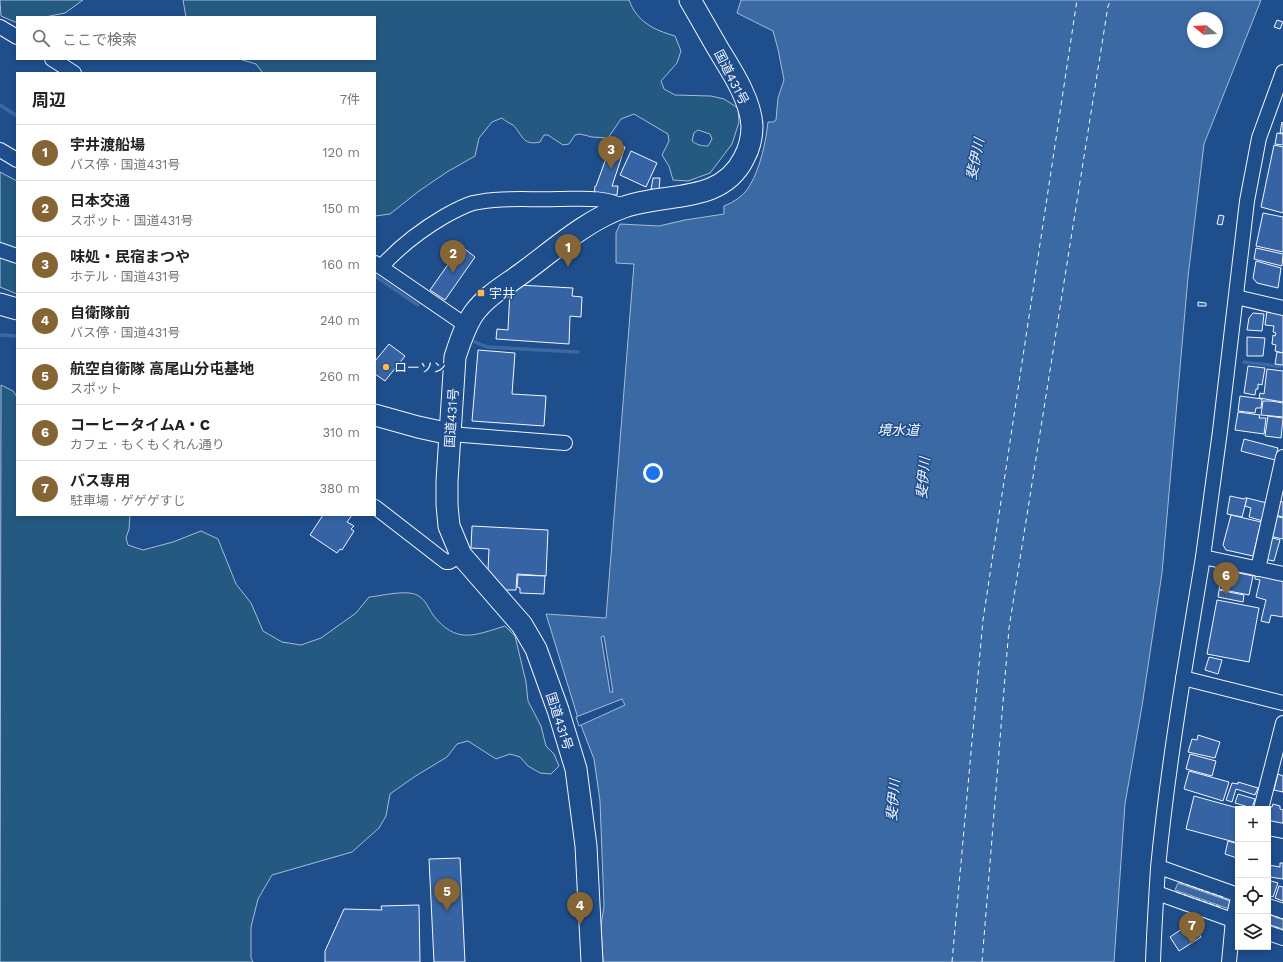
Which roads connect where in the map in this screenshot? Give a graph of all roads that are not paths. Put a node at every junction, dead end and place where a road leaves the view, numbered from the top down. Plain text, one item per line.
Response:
1 (690, 0) edge
2 (0, 26) edge
3 (16, 36) edge
4 (54, 60) edge
5 (72, 72) edge
6 (1283, 72) edge
7 (1279, 91) edge
8 (0, 150) edge
9 (16, 159) edge
10 (623, 207) junction
11 (0, 250) edge
12 (16, 256) edge
13 (378, 265) edge
14 (1236, 297) junction
15 (0, 304) edge
16 (1283, 308) edge
17 (16, 309) edge
18 (467, 326) junction
19 (376, 415) edge
20 (450, 434) junction
21 (565, 443) dead end
22 (1283, 457) edge
23 (376, 508) edge
24 (461, 555) junction
25 (1203, 557) junction
26 (1258, 569) junction
27 (1283, 574) edge
28 (1183, 678) junction
29 (1283, 703) edge
30 (1283, 723) edge
31 (1262, 806) edge
32 (1271, 829) edge
33 (1283, 831) edge
34 (1159, 867) junction
35 (1156, 893) junction
36 (1235, 894) edge
37 (1271, 907) edge
38 (1283, 911) edge
39 (1235, 921) edge
40 (1271, 934) edge
41 (1283, 938) edge
42 (592, 962) edge
43 (1153, 962) edge
44 (1229, 962) edge

1 - 10 highway, 国道431号
2 - 3 street
4 - 5 street
6 - 7 street
7 - 14 street
8 - 9 street
10 - 13 street
10 - 18 highway, 国道431号
11 - 12 street
13 - 18 street
14 - 16 street
14 - 25 street
15 - 17 highway
18 - 20 highway, 国道431号
19 - 20 highway
20 - 21 street
20 - 24 highway, 国道431号
22 - 26 street
23 - 24 street
24 - 42 highway, 国道431号
25 - 26 street
25 - 28 street
26 - 27 street
28 - 29 street
28 - 34 street
30 - 31 street
32 - 33 street
34 - 35 street
34 - 36 street
35 - 39 street
35 - 43 street
37 - 38 street
39 - 44 street
40 - 41 street

